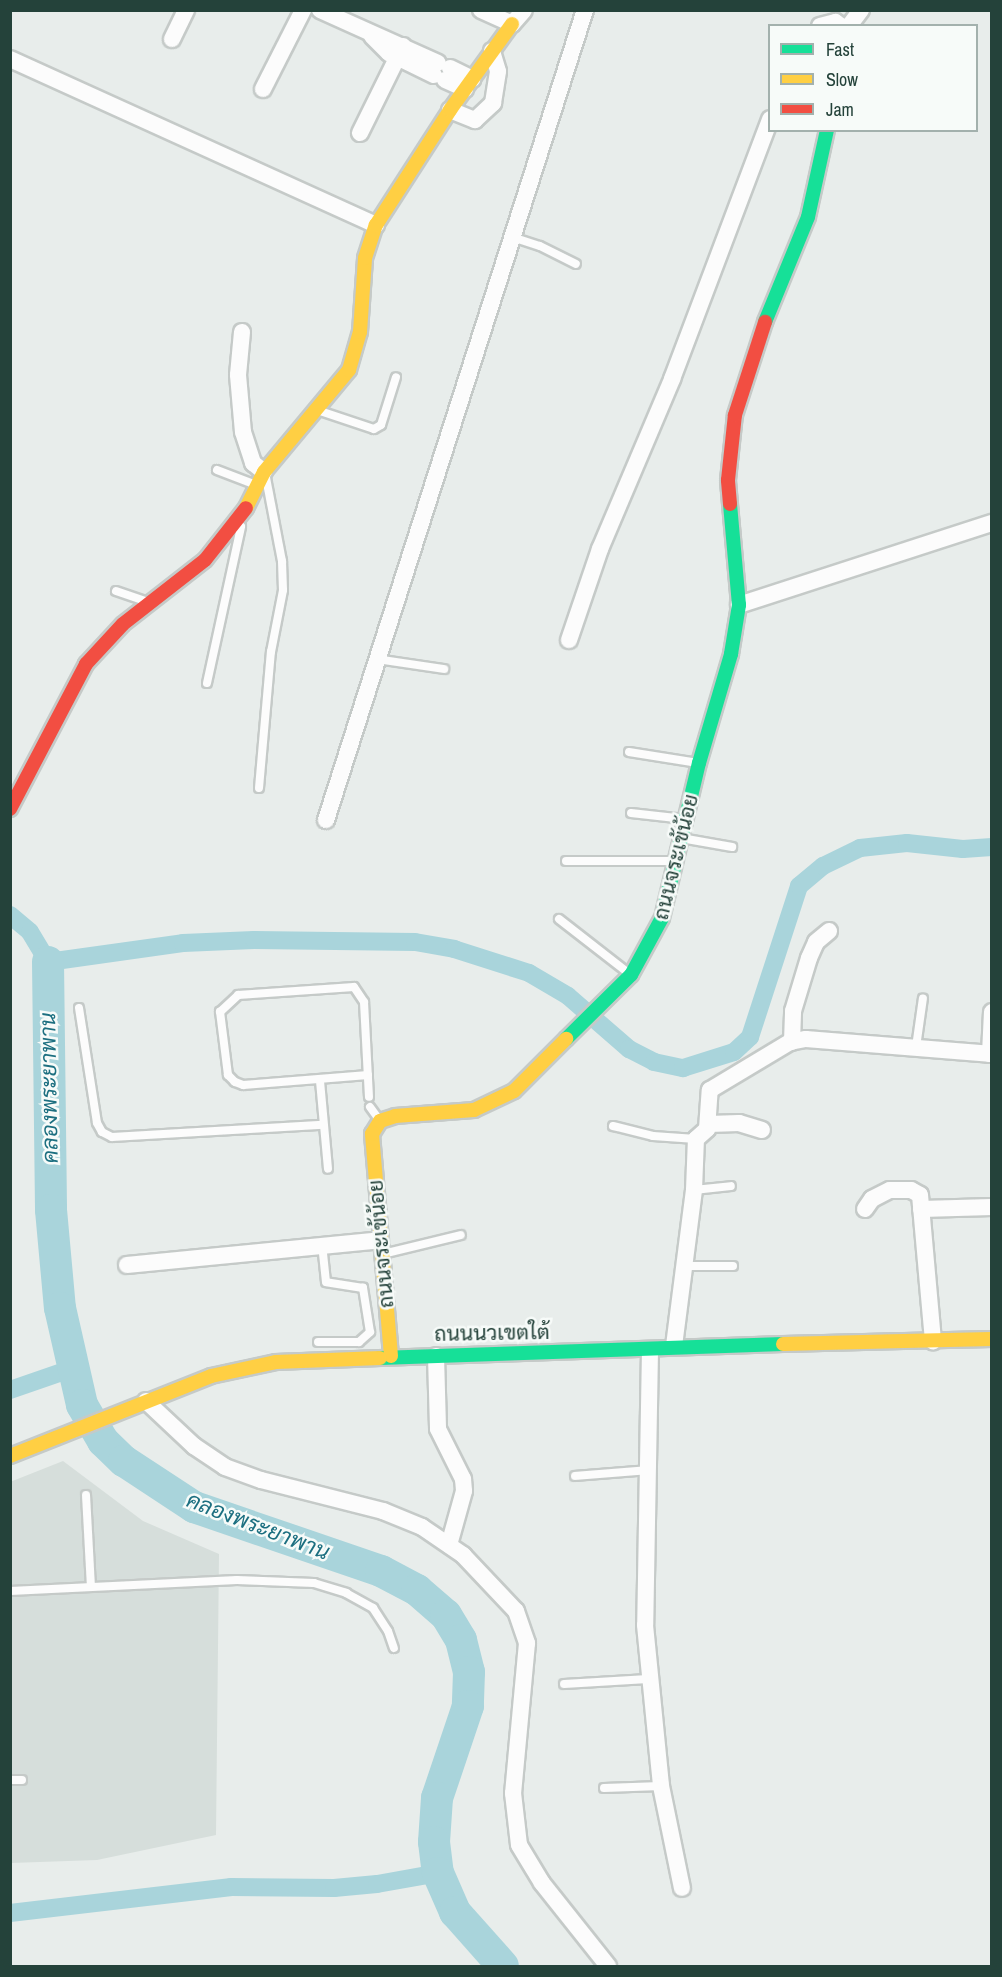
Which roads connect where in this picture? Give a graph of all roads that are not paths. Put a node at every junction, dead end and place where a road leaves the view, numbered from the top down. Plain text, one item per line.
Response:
1 (186, 10) edge
2 (303, 10) edge
3 (320, 10) edge
4 (481, 10) edge
5 (524, 10) edge
6 (585, 10) edge
7 (861, 10) edge
8 (512, 24) junction
9 (850, 24) edge
10 (172, 39) dead end
11 (492, 51) junction
12 (400, 52) junction
13 (10, 59) edge
14 (469, 84) junction
15 (263, 89) dead end
16 (450, 110) junction
17 (768, 124) edge
18 (827, 132) edge
19 (360, 133) dead end
20 (376, 225) junction
21 (512, 237) junction
22 (576, 264) dead end
23 (242, 332) dead end
24 (396, 377) dead end
25 (314, 408) junction
26 (217, 470) dead end
27 (260, 478) junction
28 (244, 511) junction
29 (992, 523) edge
30 (116, 591) dead end
31 (151, 604) junction
32 (738, 604) junction
33 (568, 640) dead end
34 (376, 659) junction
35 (444, 669) dead end
36 (207, 683) dead end
37 (629, 752) dead end
38 (699, 763) junction
39 (260, 788) dead end
40 (10, 809) edge
41 (630, 813) dead end
42 (685, 819) junction
43 (326, 820) dead end
44 (681, 838) junction
45 (732, 847) dead end
46 (566, 861) dead end
47 (675, 861) junction
48 (559, 919) dead end
49 (829, 931) dead end
50 (631, 975) junction
51 (923, 998) dead end
52 (79, 1008) dead end
53 (992, 1012) edge
54 (792, 1042) junction
55 (916, 1047) junction
56 (991, 1054) edge
57 (368, 1075) junction
58 (320, 1081) junction
59 (380, 1121) junction
60 (709, 1124) junction
61 (324, 1125) junction
62 (613, 1126) dead end
63 (762, 1130) dead end
64 (696, 1139) junction
65 (328, 1169) dead end
66 (731, 1186) dead end
67 (694, 1190) junction
68 (992, 1207) edge
69 (865, 1209) dead end
70 (921, 1209) junction
71 (461, 1235) dead end
72 (322, 1246) junction
73 (381, 1247) junction
74 (127, 1265) dead end
75 (684, 1266) junction
76 (733, 1266) dead end
77 (992, 1339) edge
78 (933, 1341) junction
79 (318, 1342) dead end
80 (674, 1346) junction
81 (650, 1350) junction
82 (391, 1356) junction
83 (436, 1356) junction
84 (139, 1404) junction
85 (10, 1456) edge
86 (648, 1470) junction
87 (575, 1476) dead end
88 (86, 1495) dead end
89 (449, 1545) junction
90 (91, 1586) junction
91 (10, 1591) edge
92 (394, 1648) dead end
93 (648, 1679) junction
94 (564, 1684) dead end
95 (10, 1780) edge
96 (22, 1780) dead end
97 (661, 1786) junction
98 (604, 1788) dead end
99 (682, 1888) dead end
100 (608, 1966) edge

1 - 10 street
2 - 15 street
3 - 12 street
4 - 8 street
5 - 8 street
6 - 21 street
7 - 9 street
8 - 11 street
11 - 14 street
11 - 16 street
12 - 14 street
12 - 19 street
13 - 20 street
14 - 16 street
16 - 20 street
17 - 33 street
18 - 32 street, ถนนจระเข้น้อย
20 - 25 street
21 - 22 lane
21 - 34 street
23 - 27 street
24 - 25 lane
25 - 27 street
26 - 27 lane
27 - 28 street
27 - 39 lane
28 - 31 street
28 - 36 lane
29 - 32 street
30 - 31 lane
31 - 40 street
32 - 38 street, ถนนจระเข้น้อย
34 - 35 lane
34 - 43 street
37 - 38 lane
38 - 42 street, ถนนจระเข้น้อย
41 - 42 lane
42 - 44 street, ถนนจระเข้น้อย
44 - 45 lane
44 - 47 street, ถนนจระเข้น้อย
46 - 47 lane
47 - 50 street, ถนนจระเข้น้อย
48 - 50 lane
49 - 54 street
50 - 59 street, ถนนจระเข้น้อย
51 - 55 lane
52 - 61 lane
53 - 56 street
54 - 55 street
54 - 60 street
55 - 56 street
57 - 58 lane
57 - 58 lane
57 - 59 lane
58 - 61 lane
59 - 73 street, ถนนจระเข้น้อย
60 - 63 street
60 - 64 street
61 - 65 lane
62 - 64 lane
64 - 67 street
66 - 67 lane
67 - 75 street
68 - 70 street
69 - 70 street
70 - 78 street
71 - 73 lane
72 - 73 street
72 - 74 street
72 - 79 lane
73 - 82 street, ถนนจระเข้น้อย
75 - 76 lane
75 - 80 street
77 - 78 street, ถนนนวเขตใต้
78 - 80 street, ถนนนวเขตใต้
80 - 81 street, ถนนนวเขตใต้
81 - 83 street, ถนนนวเขตใต้
81 - 86 street
82 - 83 street, ถนนนวเขตใต้
82 - 84 street, ถนนนวเขตใต้
83 - 89 street
84 - 85 street, ถนนนวเขตใต้
84 - 89 street
86 - 87 lane
86 - 93 street
88 - 90 lane
89 - 100 street
90 - 91 lane
90 - 92 lane
93 - 94 lane
93 - 97 street
95 - 96 lane
97 - 98 lane
97 - 99 street

